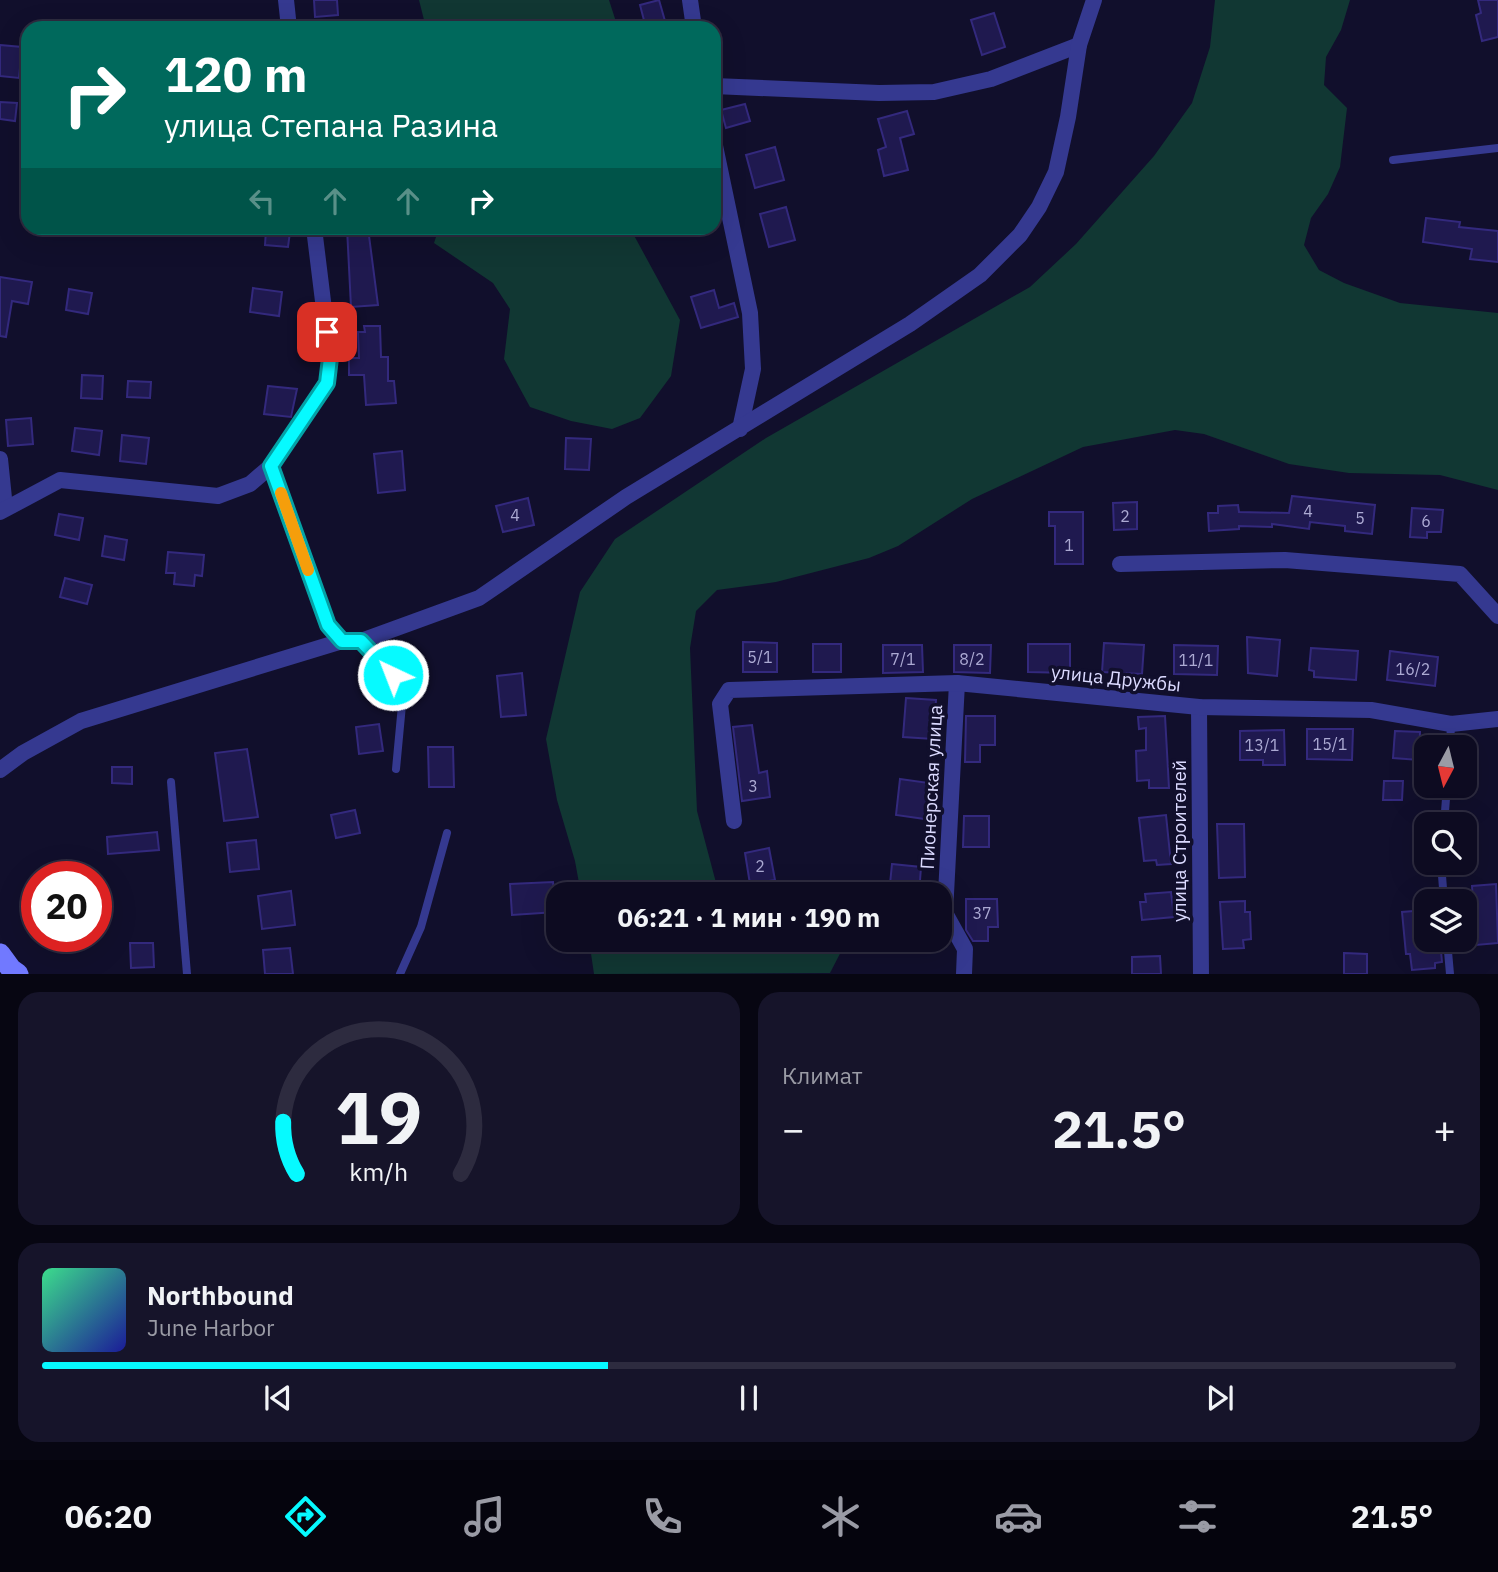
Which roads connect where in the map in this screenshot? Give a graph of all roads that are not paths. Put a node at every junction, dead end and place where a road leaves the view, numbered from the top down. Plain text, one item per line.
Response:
1 (286, 0) edge
2 (690, 0) edge
3 (1094, 0) edge
4 (288, 21) edge
5 (693, 21) edge
6 (1079, 45) junction
7 (721, 86) edge
8 (1498, 148) edge
9 (1393, 160) dead end
10 (721, 174) edge
11 (315, 235) edge
12 (740, 429) junction
13 (0, 459) edge
14 (271, 466) junction
15 (3, 510) edge
16 (1120, 564) dead end
17 (1498, 616) edge
18 (342, 641) junction
19 (361, 641) junction
20 (957, 682) junction
21 (1199, 707) junction
22 (1498, 719) edge
23 (1451, 724) junction
24 (1451, 735) edge
25 (396, 769) dead end
26 (0, 770) edge
27 (171, 782) dead end
28 (734, 821) dead end
29 (447, 833) dead end
30 (1448, 952) edge
31 (0, 954) edge
32 (18, 974) edge
33 (187, 974) edge
34 (400, 974) edge
35 (964, 974) edge
36 (1201, 974) edge
37 (1450, 974) edge

1 - 4 street
2 - 5 street
3 - 6 street
6 - 7 street
6 - 12 street
8 - 9 lane
10 - 12 street
11 - 14 street
12 - 19 street
13 - 15 street
14 - 15 street
14 - 18 street
16 - 17 street
18 - 19 street
18 - 26 street
19 - 25 lane
20 - 21 street, улица Дружбы
20 - 28 street, улица Дружбы
20 - 35 street, Пионерская улица
21 - 23 street, улица Дружбы
21 - 36 street, улица Строителей
22 - 23 street, улица Дружбы
23 - 24 lane
27 - 33 lane
29 - 34 lane
30 - 37 lane
31 - 32 street

